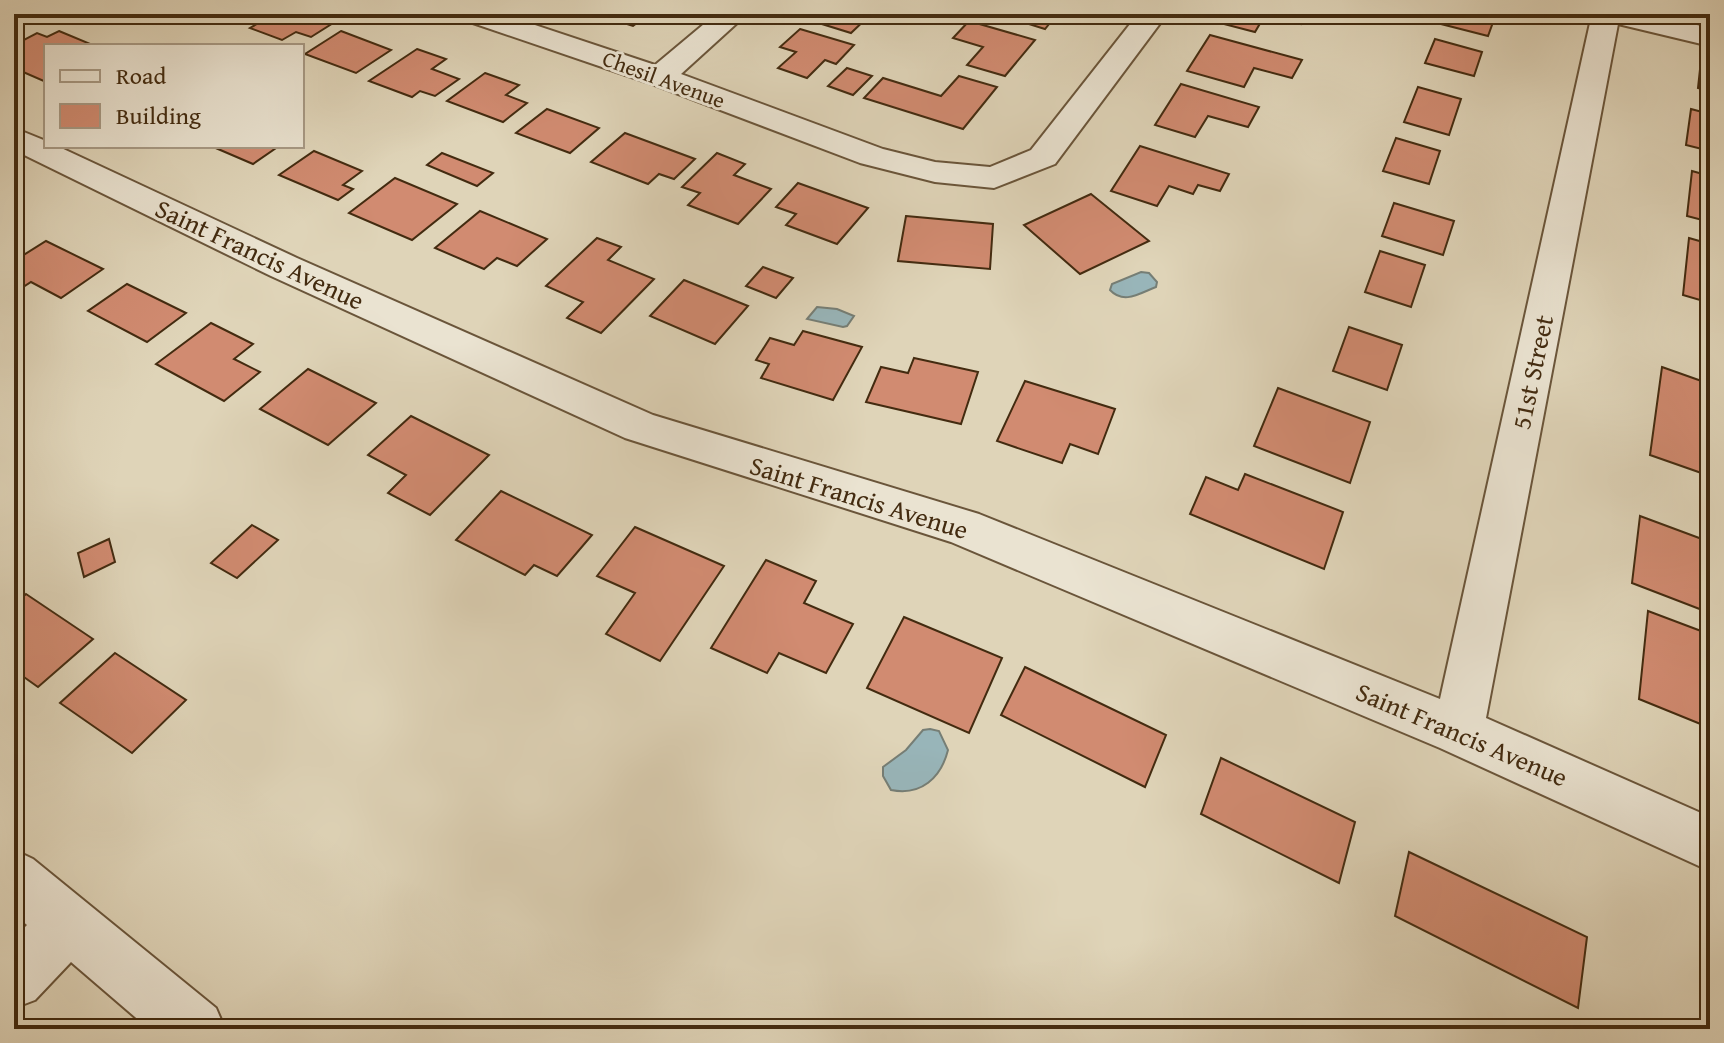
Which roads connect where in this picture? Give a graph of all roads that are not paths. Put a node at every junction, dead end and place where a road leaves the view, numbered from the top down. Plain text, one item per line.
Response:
1 (474, 14) edge
2 (733, 14) edge
3 (1153, 14) edge
4 (1606, 14) edge
5 (1613, 14) edge
6 (1710, 37) edge
7 (660, 77) junction
8 (14, 138) edge
9 (1458, 731) junction
10 (1710, 844) edge
11 (14, 878) edge
12 (68, 924) junction
13 (14, 979) edge
14 (195, 1029) edge

1 - 7 street, Chesil Avenue
2 - 7 street
3 - 7 street, Chesil Avenue
4 - 9 street, 51st Street
5 - 6 street
8 - 9 street, Saint Francis Avenue
9 - 10 street, Saint Francis Avenue
11 - 12 street
12 - 13 street
12 - 14 street

